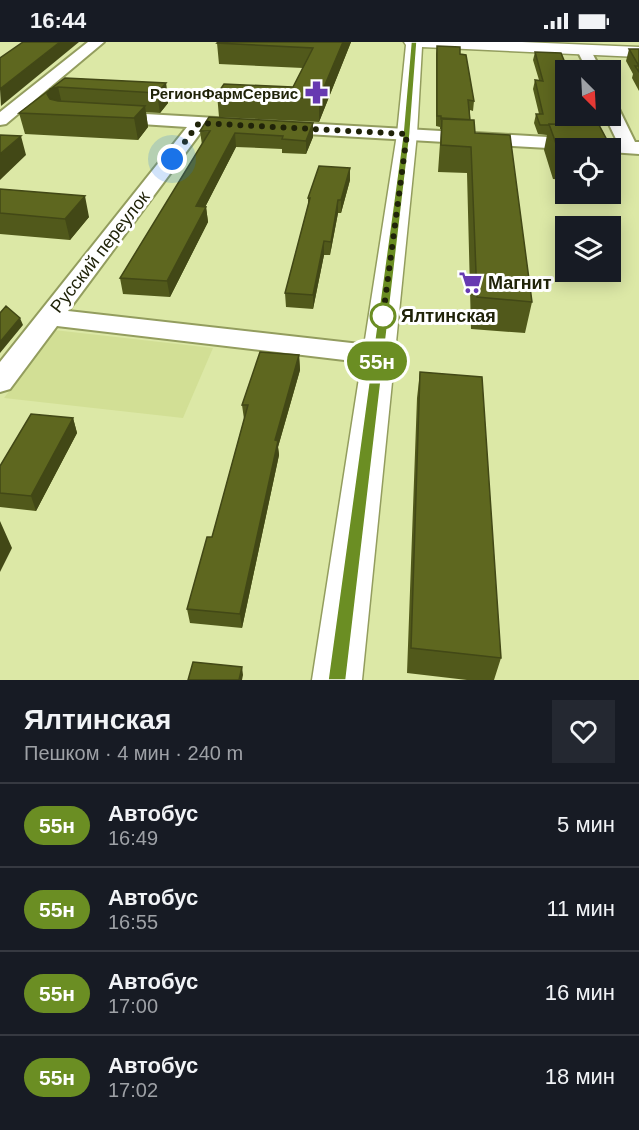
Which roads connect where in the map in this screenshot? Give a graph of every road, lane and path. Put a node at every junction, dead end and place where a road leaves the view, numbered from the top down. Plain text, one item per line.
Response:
1 (97, 42) edge
2 (413, 42) edge
3 (584, 50) junction
4 (639, 52) edge
5 (589, 60) edge
6 (8, 114) edge
7 (97, 117) edge
8 (199, 123) junction
9 (621, 126) edge
10 (407, 134) junction
11 (634, 148) edge
12 (50, 317) junction
13 (378, 355) junction
14 (0, 382) edge
15 (337, 680) edge

1 - 6 street
2 - 3 street
2 - 10 street
3 - 4 street
3 - 5 street
7 - 8 street
8 - 10 street
8 - 12 street, Русский переулок
9 - 11 street
10 - 11 street
10 - 13 street
12 - 13 street
12 - 14 street, Русский переулок
13 - 15 street

